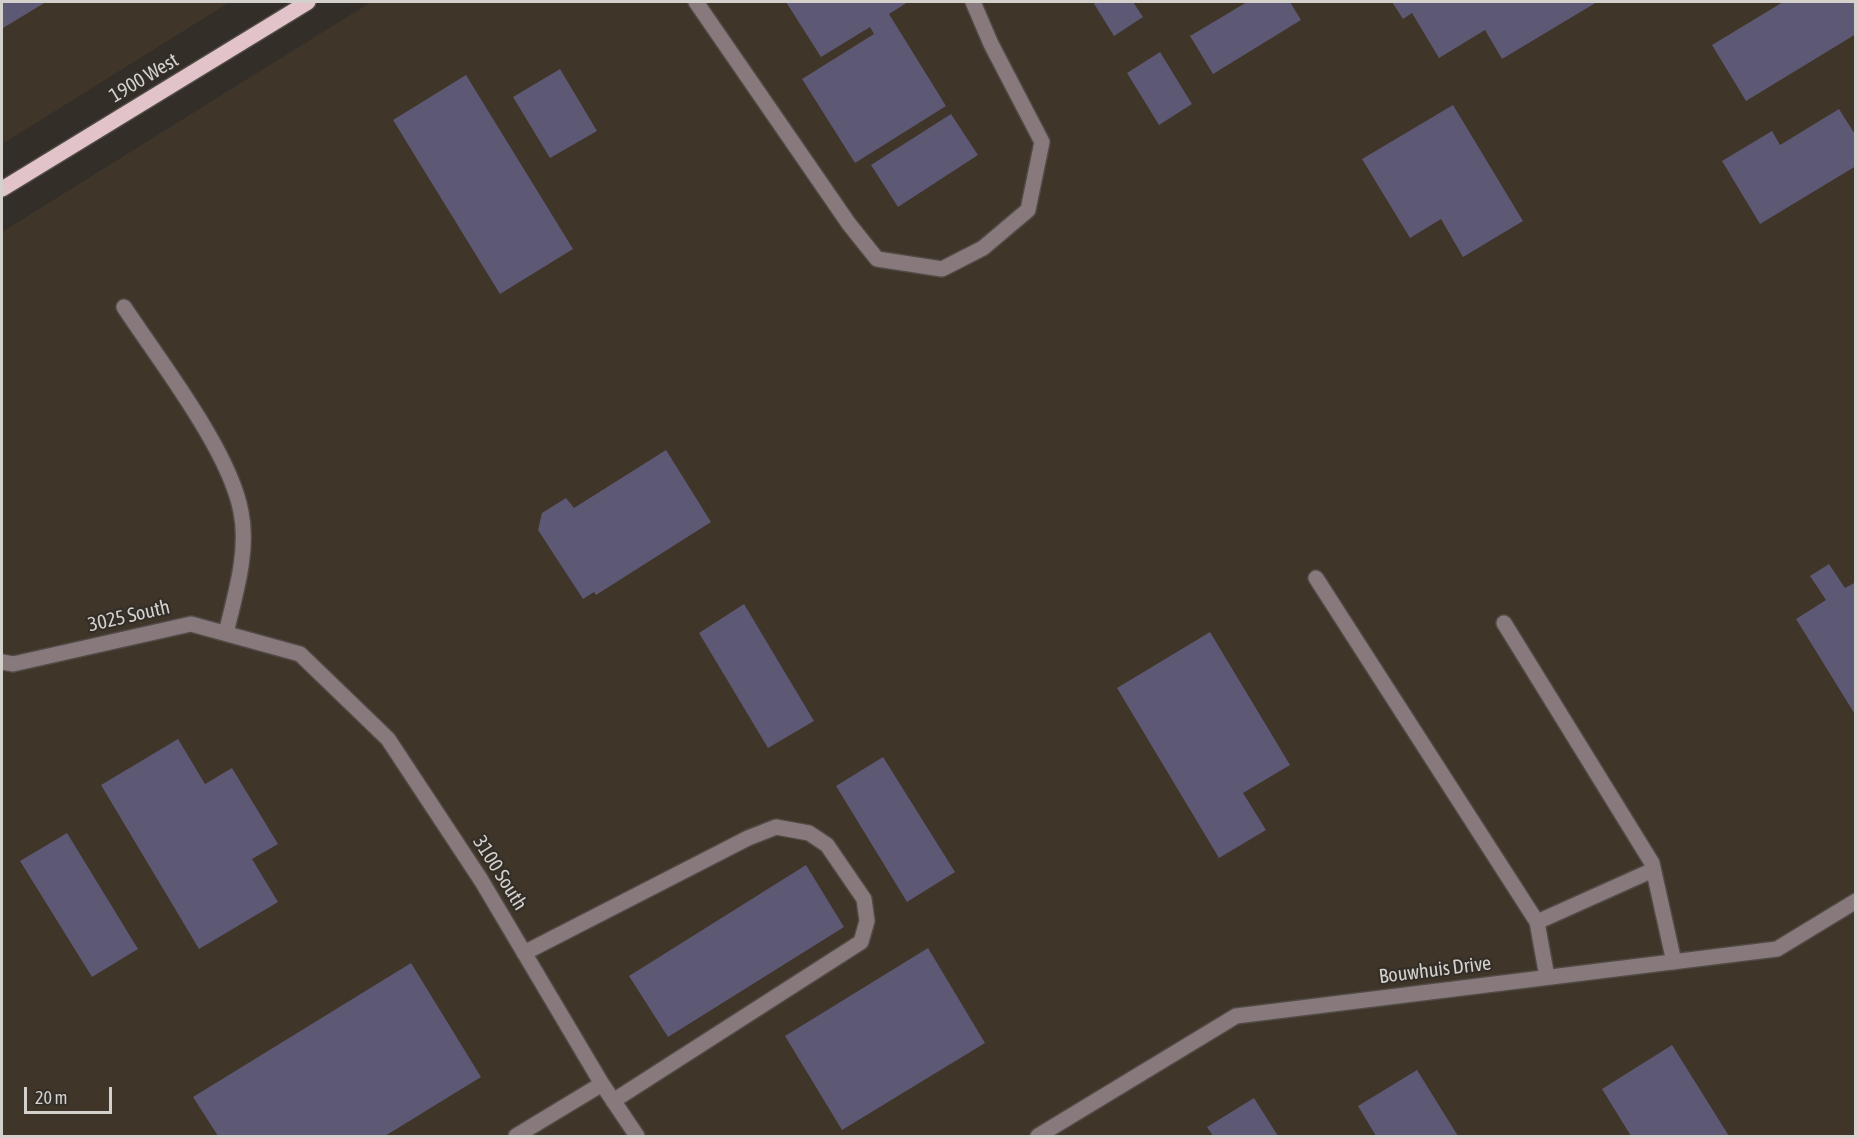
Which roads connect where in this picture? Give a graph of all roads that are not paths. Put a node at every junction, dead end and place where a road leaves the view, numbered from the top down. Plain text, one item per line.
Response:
1 (308, 2) edge
2 (696, 2) edge
3 (973, 2) edge
4 (2, 189) edge
5 (124, 307) dead end
6 (1316, 578) dead end
7 (1504, 623) dead end
8 (226, 633) junction
9 (300, 654) joint
10 (2, 662) edge
11 (1653, 870) junction
12 (1856, 901) edge
13 (1537, 922) junction
14 (524, 953) junction
15 (1674, 962) junction
16 (1547, 977) junction
17 (602, 1084) junction
18 (613, 1101) junction
19 (516, 1137) edge
20 (638, 1137) edge
21 (1038, 1137) edge

1 - 4 main road, 1900 West
2 - 3 street
5 - 8 street
6 - 13 street
7 - 11 street
8 - 9 street, 3025 South
8 - 10 street, 3025 South
9 - 14 street, 3100 South
11 - 13 street
11 - 15 street
12 - 15 street, Bouwhuis Drive
13 - 16 street
14 - 17 street, 3100 South
14 - 18 street
15 - 16 street, Bouwhuis Drive
16 - 21 street, Bouwhuis Drive
17 - 18 street, 3100 South
17 - 19 street
18 - 20 street, 3100 South

